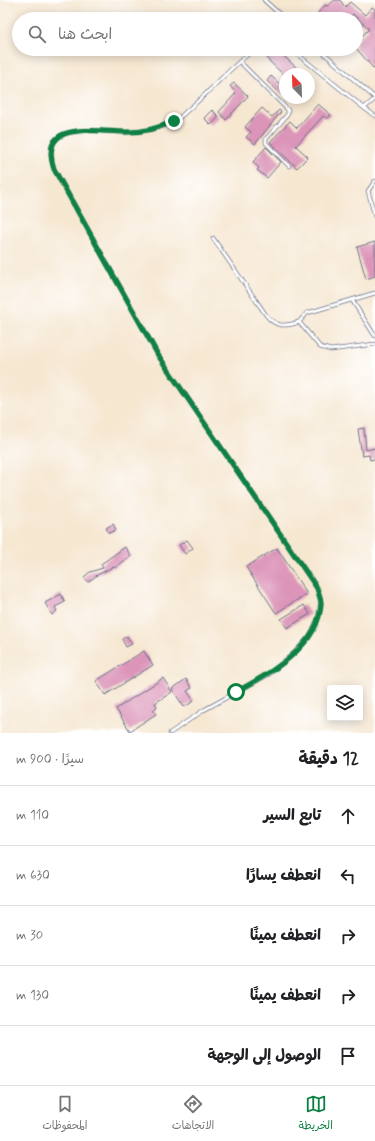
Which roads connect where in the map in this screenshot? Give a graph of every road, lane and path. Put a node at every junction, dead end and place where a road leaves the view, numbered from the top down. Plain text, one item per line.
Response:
1 (264, 0) edge
2 (277, 12) edge
3 (247, 56) edge
4 (300, 56) edge
5 (327, 56) edge
6 (240, 62) junction
7 (375, 98) edge
8 (364, 108) junction
9 (375, 116) edge
10 (289, 166) dead end
11 (375, 181) edge
12 (375, 217) edge
13 (213, 238) dead end
14 (375, 293) edge
15 (352, 300) junction
16 (298, 322) junction
17 (375, 336) edge
18 (375, 344) edge
19 (170, 733) edge

1 - 2 lane
3 - 6 lane
4 - 8 lane
5 - 7 lane
6 - 10 lane
6 - 19 lane
7 - 8 lane
8 - 9 lane
11 - 12 lane
13 - 16 lane
14 - 15 lane
15 - 16 lane
15 - 17 lane
16 - 18 lane

